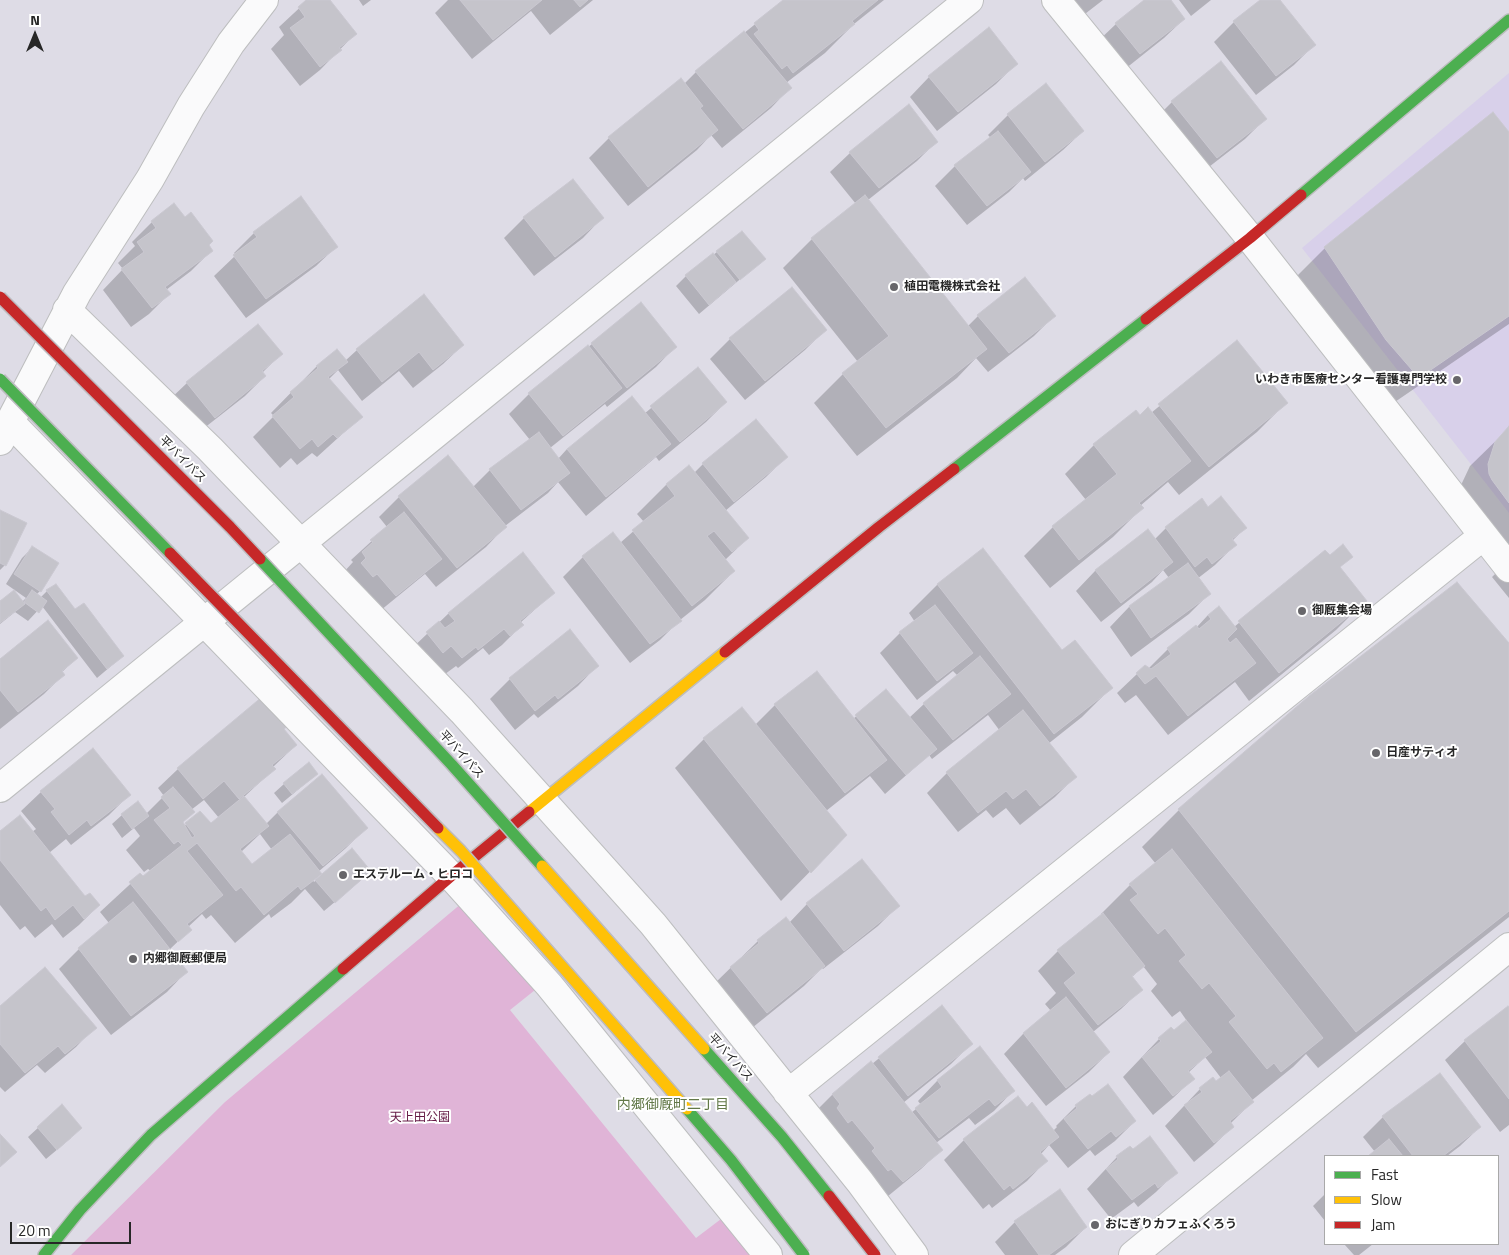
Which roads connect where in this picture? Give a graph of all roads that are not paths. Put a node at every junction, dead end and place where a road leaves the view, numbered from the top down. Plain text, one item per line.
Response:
1 (264, 0) edge
2 (969, 0) edge
3 (1056, 0) edge
4 (1509, 20) edge
5 (1250, 238) junction
6 (0, 297) edge
7 (67, 310) junction
8 (0, 379) edge
9 (5, 431) edge
10 (1483, 536) junction
11 (302, 544) junction
12 (1509, 568) edge
13 (205, 623) junction
14 (0, 788) edge
15 (542, 800) junction
16 (451, 876) junction
17 (1509, 947) edge
18 (787, 1092) junction
19 (44, 1255) edge
20 (768, 1255) edge
21 (804, 1255) edge
22 (875, 1255) edge
23 (914, 1255) edge
24 (1133, 1255) edge

1 - 7 street
2 - 11 street
3 - 5 street
4 - 5 main road
5 - 10 street
5 - 15 main road
6 - 22 main road, 平バイパス, bridge
7 - 9 street
7 - 11 street
8 - 21 main road, bridge
9 - 13 street
10 - 12 street
10 - 18 street
11 - 13 street
11 - 15 street
13 - 14 street
13 - 16 street
15 - 16 main road
15 - 18 street
16 - 19 main road
16 - 20 street
17 - 24 street
18 - 23 street

